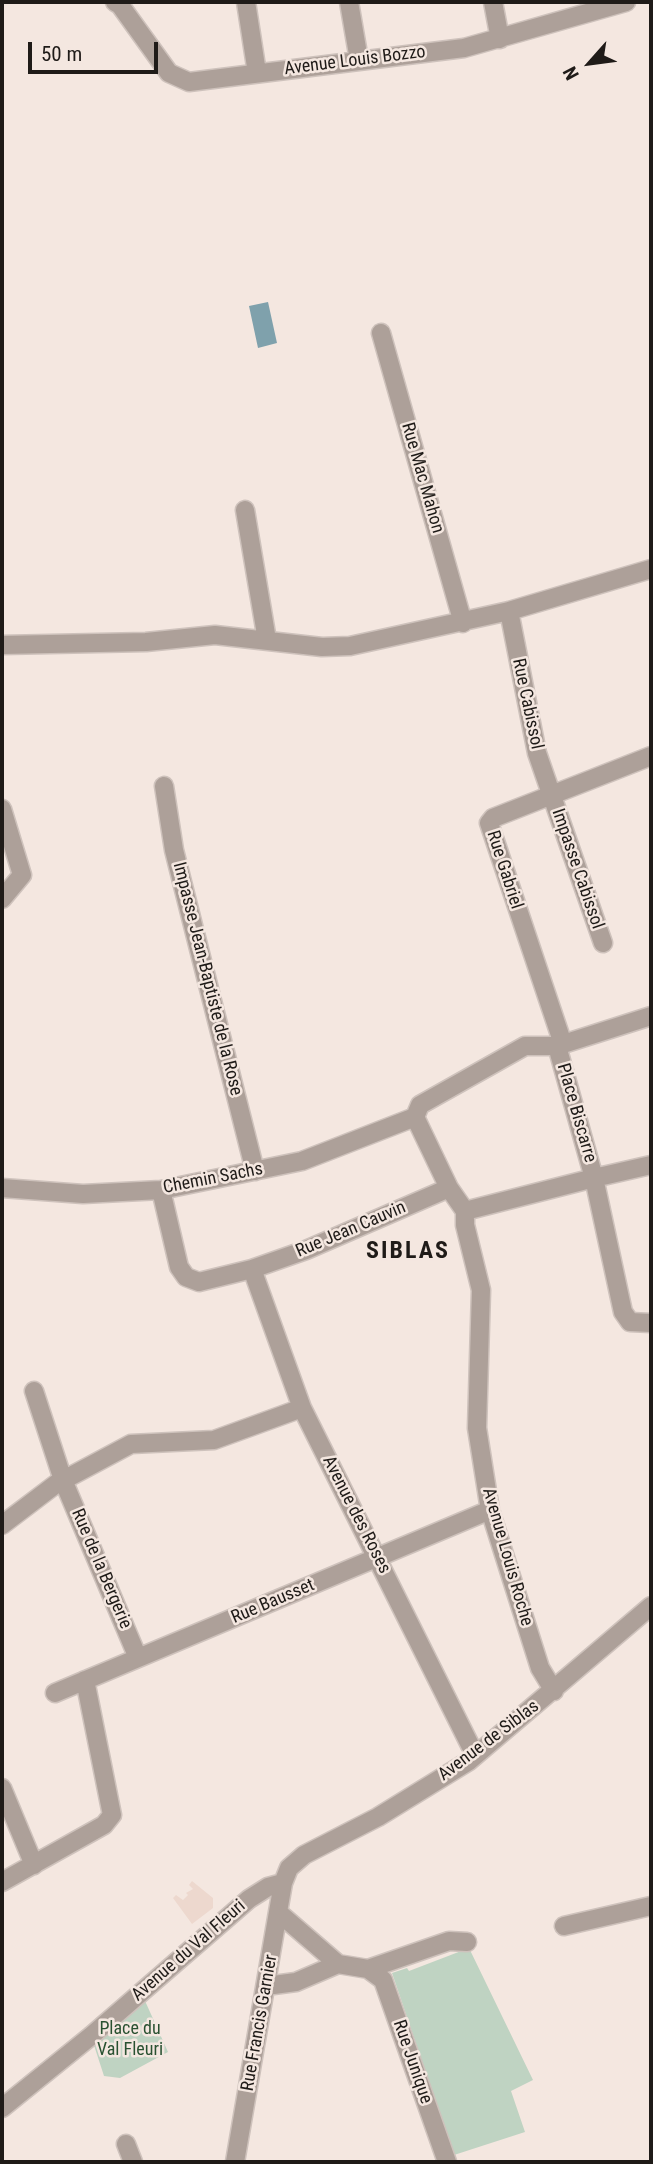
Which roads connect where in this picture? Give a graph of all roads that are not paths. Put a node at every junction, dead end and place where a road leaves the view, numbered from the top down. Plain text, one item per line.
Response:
1 (115, 2) edge
2 (246, 2) edge
3 (349, 2) edge
4 (493, 2) edge
5 (626, 2) edge
6 (500, 39) junction
7 (359, 60) junction
8 (257, 73) junction
9 (381, 333) dead end
10 (245, 510) dead end
11 (651, 569) edge
12 (509, 611) junction
13 (463, 623) junction
14 (267, 640) junction
15 (2, 645) edge
16 (651, 756) edge
17 (164, 786) dead end
18 (551, 795) junction
19 (2, 809) edge
20 (2, 899) edge
21 (603, 943) dead end
22 (651, 1016) edge
23 (560, 1045) junction
24 (415, 1117) junction
25 (651, 1165) edge
26 (255, 1171) junction
27 (594, 1178) junction
28 (2, 1188) edge
29 (449, 1188) junction
30 (161, 1190) junction
31 (465, 1211) junction
32 (252, 1269) junction
33 (651, 1323) edge
34 (34, 1391) dead end
35 (302, 1408) junction
36 (63, 1480) junction
37 (491, 1510) junction
38 (2, 1525) edge
39 (379, 1558) junction
40 (651, 1606) edge
41 (138, 1658) junction
42 (85, 1680) junction
43 (554, 1691) junction
44 (55, 1693) dead end
45 (477, 1754) junction
46 (2, 1788) edge
47 (34, 1865) junction
48 (2, 1882) edge
49 (283, 1883) junction
50 (651, 1906) edge
51 (279, 1913) junction
52 (564, 1926) dead end
53 (467, 1942) dead end
54 (338, 1964) junction
55 (368, 1969) junction
56 (266, 1986) junction
57 (2, 2108) edge
58 (126, 2144) dead end
59 (133, 2162) edge
60 (235, 2162) edge
61 (447, 2162) edge

1 - 8 street, Avenue Louis Bozzo
2 - 8 street
3 - 7 street
4 - 6 street
5 - 6 street, Avenue Louis Bozzo
6 - 7 street, Avenue Louis Bozzo
7 - 8 street, Avenue Louis Bozzo
9 - 13 street, Rue Mac Mahon
10 - 14 street
11 - 12 street
12 - 13 street
12 - 18 street, Rue Cabissol
13 - 14 street
14 - 15 street
16 - 18 street, Rue Gabriel
17 - 26 street, Impasse Jean-Baptiste de la Rose
18 - 21 street, Impasse Cabissol
18 - 23 street, Rue Gabriel
19 - 20 street
22 - 23 street
23 - 24 street, Place Biscarre
23 - 27 street, Place Biscarre
24 - 26 street, Chemin Sachs
24 - 29 street
25 - 27 street
26 - 30 street, Chemin Sachs
27 - 31 street, Place Biscarre
27 - 33 street
28 - 30 street, Chemin Sachs
29 - 31 street
29 - 32 street, Rue Jean Cauvin
30 - 32 street, Rue Jean Cauvin
31 - 37 street, Avenue Louis Roche
32 - 35 street, Avenue des Roses
34 - 36 street, Rue de la Bergerie
35 - 36 street
35 - 39 street, Avenue des Roses
36 - 38 street
36 - 41 street, Rue de la Bergerie
37 - 39 street, Rue Bausset
37 - 43 street, Avenue Louis Roche
39 - 41 street, Rue Bausset
39 - 45 street, Avenue des Roses
40 - 43 street, Avenue de Siblas
41 - 42 street, Rue Bausset
42 - 44 street, Rue Bausset
42 - 47 street
43 - 45 street, Avenue de Siblas
45 - 49 street, Avenue de Siblas
46 - 47 street
47 - 48 street
49 - 51 street, Rue Francis Garnier
49 - 57 street, Avenue du Val Fleuri
50 - 52 street
51 - 54 street
51 - 56 street, Rue Francis Garnier
53 - 55 street
54 - 55 street
54 - 56 street
55 - 61 street, Rue Junique
56 - 60 street, Rue Francis Garnier
58 - 59 street

